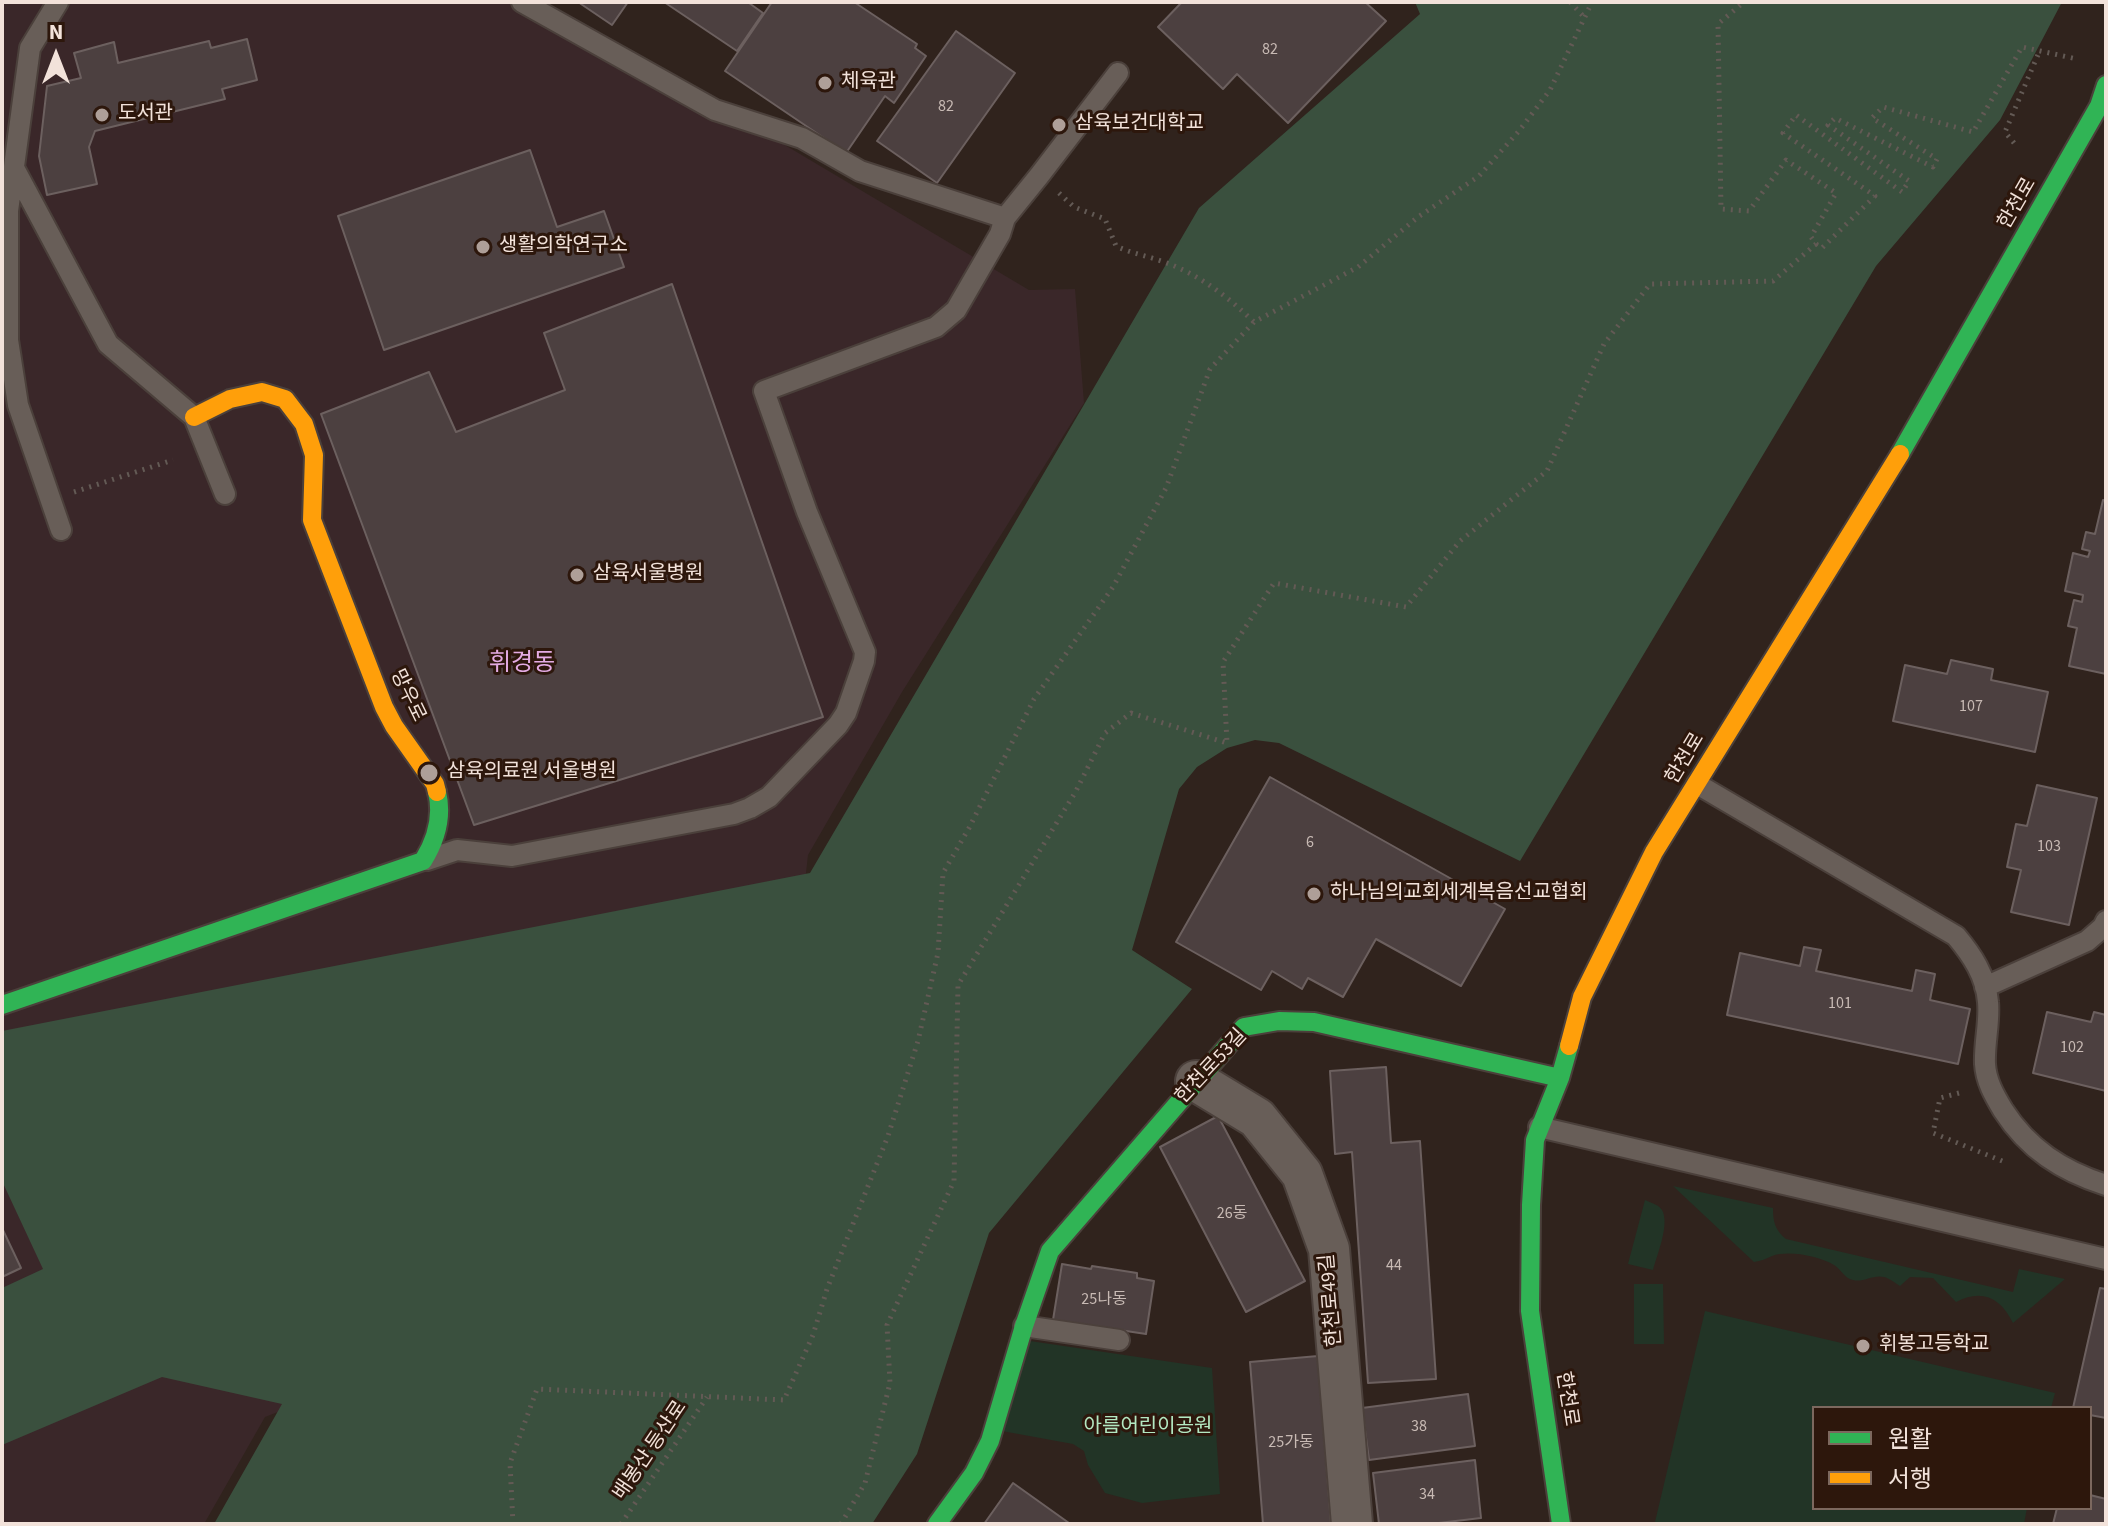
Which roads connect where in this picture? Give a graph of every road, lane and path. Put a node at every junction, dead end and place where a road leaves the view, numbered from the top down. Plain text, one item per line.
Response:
1 (58, 2) edge
2 (522, 2) edge
3 (1570, 2) edge
4 (1592, 2) edge
5 (1744, 2) edge
6 (1584, 17) junction
7 (1118, 73) dead end
8 (2106, 85) edge
9 (2104, 109) edge
10 (2014, 143) dead end
11 (14, 168) junction
12 (1039, 176) junction
13 (1005, 218) junction
14 (1816, 244) junction
15 (1254, 322) junction
16 (194, 417) junction
17 (173, 460) dead end
18 (225, 494) dead end
19 (50, 500) junction
20 (61, 530) dead end
21 (1697, 784) junction
22 (423, 861) junction
23 (2106, 921) edge
24 (1985, 987) junction
25 (2, 1005) edge
26 (1560, 1078) junction
27 (1196, 1081) junction
28 (1959, 1093) dead end
29 (1539, 1127) junction
30 (2007, 1163) dead end
31 (2106, 1185) edge
32 (2106, 1259) edge
33 (1024, 1326) junction
34 (1119, 1340) dead end
35 (707, 1397) junction
36 (513, 1524) edge
37 (621, 1524) edge
38 (841, 1524) edge
39 (937, 1524) edge
40 (1352, 1524) edge
41 (1561, 1524) edge

1 - 11 lane
2 - 13 lane
3 - 6 path
4 - 6 path
5 - 14 path
6 - 15 path
7 - 12 lane
8 - 9 street, 한천로
9 - 21 street, 한천로
10 - 14 path
11 - 16 lane
11 - 19 lane
12 - 13 lane
12 - 15 path
13 - 22 lane
14 - 38 path
15 - 35 path
16 - 18 lane
16 - 22 street, 망우로
17 - 19 path
19 - 20 lane
21 - 24 lane
21 - 26 street, 한천로
22 - 25 street
23 - 24 lane
24 - 31 lane
26 - 27 street, 한천로53길
26 - 29 street, 한천로
27 - 33 street, 한천로53길
27 - 40 street, 한천로49길
28 - 30 path
29 - 32 lane
29 - 41 street, 한천로
33 - 34 lane
33 - 39 street, 한천로53길
35 - 36 path
35 - 37 path, 배봉산 등산로

